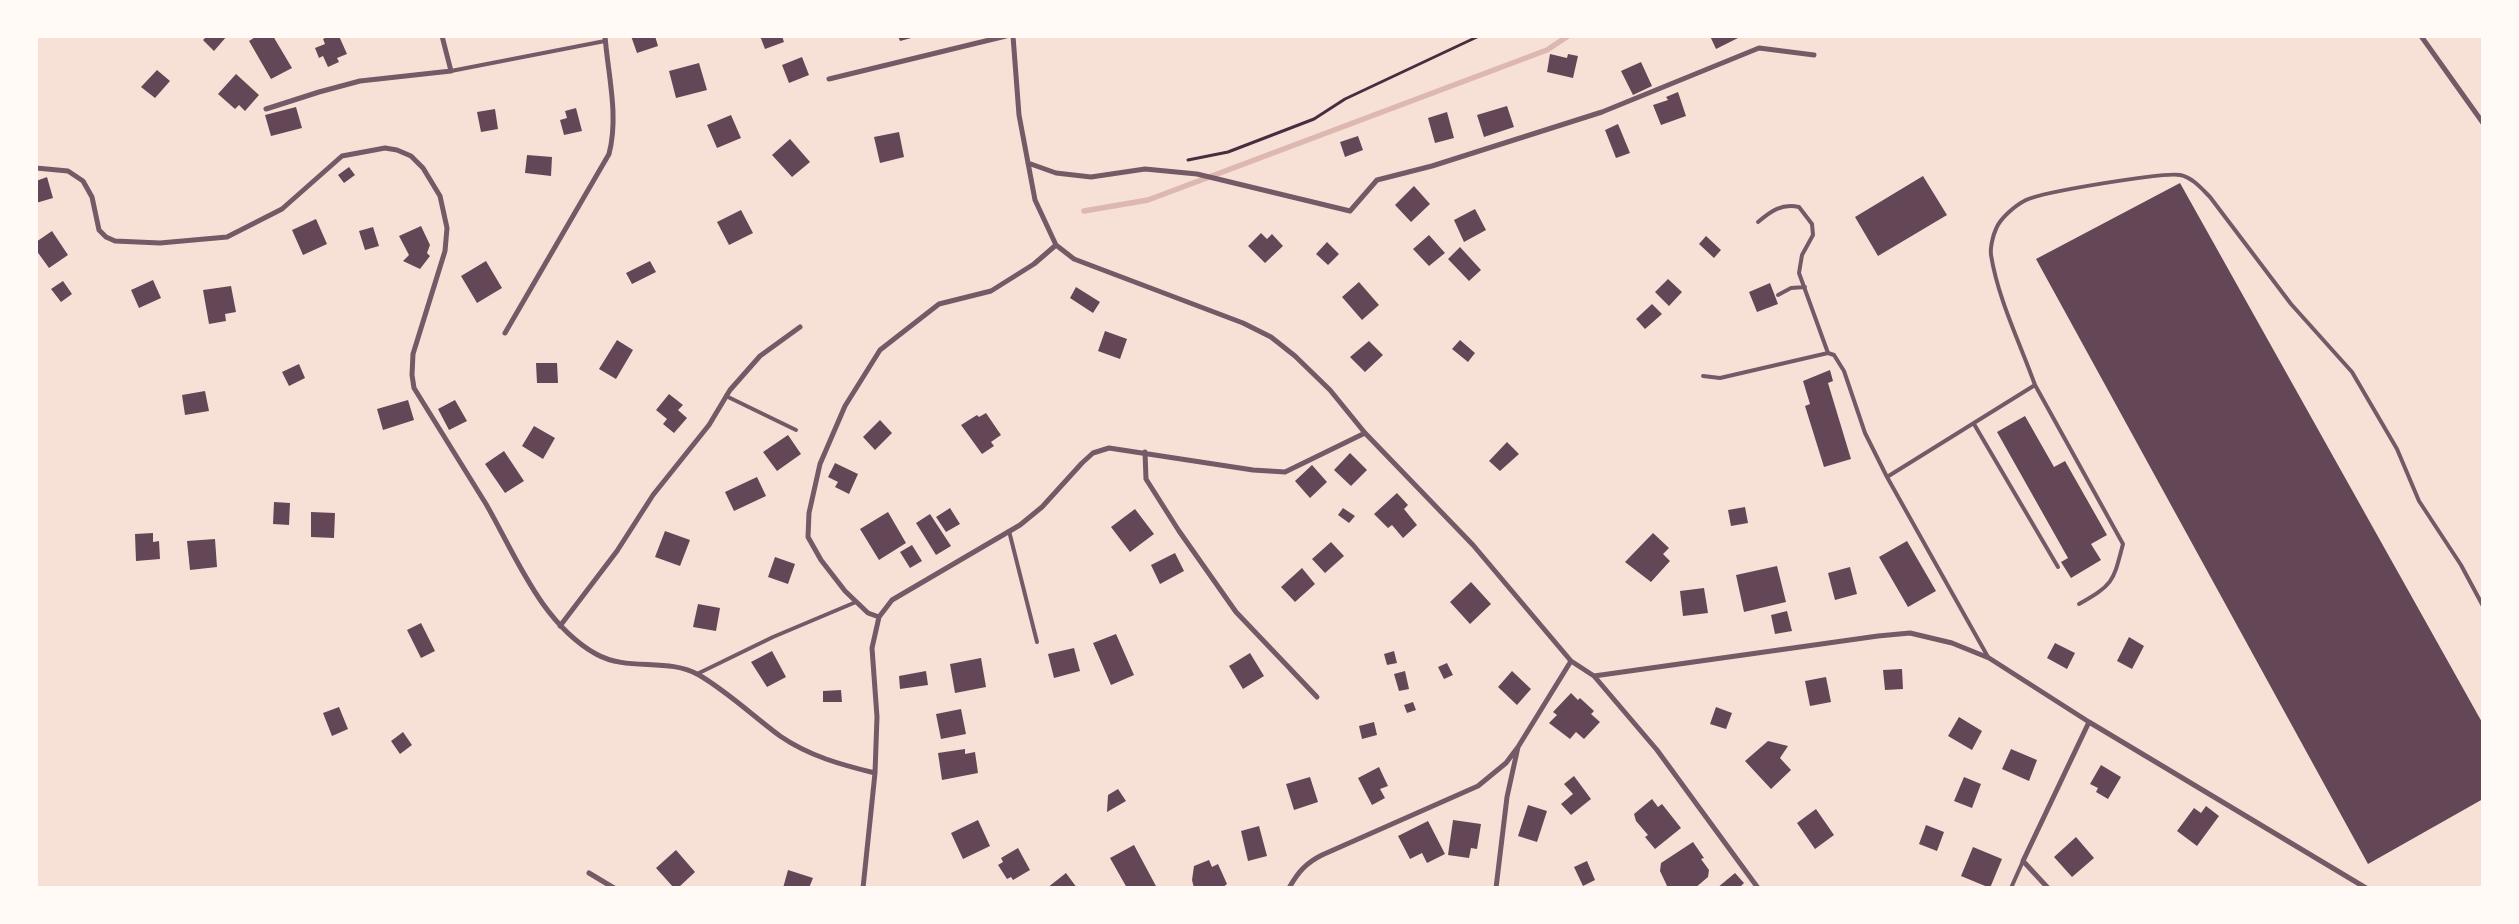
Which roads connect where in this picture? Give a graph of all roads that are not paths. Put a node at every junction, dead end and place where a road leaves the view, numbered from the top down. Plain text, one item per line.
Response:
1 (442, 36) edge
2 (1006, 36) edge
3 (1013, 36) edge
4 (2421, 36) edge
5 (605, 39) edge
6 (1814, 55) dead end
7 (451, 72) junction
8 (829, 79) dead end
9 (266, 109) dead end
10 (2483, 123) edge
11 (1028, 163) junction
12 (36, 168) edge
13 (1758, 222) dead end
14 (1056, 245) junction
15 (1805, 288) junction
16 (1778, 295) dead end
17 (800, 326) dead end
18 (505, 332) dead end
19 (1828, 353) junction
20 (1704, 376) dead end
21 (2035, 385) junction
22 (726, 396) junction
23 (1974, 424) junction
24 (796, 430) dead end
25 (1365, 432) junction
26 (1145, 452) junction
27 (1887, 477) junction
28 (1009, 531) junction
29 (2058, 567) dead end
30 (856, 602) junction
31 (2079, 604) dead end
32 (2483, 606) edge
33 (879, 617) junction
34 (560, 626) junction
35 (1037, 642) dead end
36 (1989, 658) junction
37 (1571, 661) junction
38 (697, 674) junction
39 (1594, 676) junction
40 (1317, 697) dead end
41 (2089, 722) junction
42 (1518, 747) junction
43 (875, 773) junction
44 (2023, 861) junction
45 (589, 873) dead end
46 (614, 888) edge
47 (863, 888) edge
48 (1289, 888) edge
49 (1496, 888) edge
50 (1758, 888) edge
51 (2012, 888) edge
52 (2048, 888) edge
53 (2366, 888) edge

1 - 7 street
2 - 8 street
3 - 11 street
4 - 10 street
5 - 7 lane
5 - 18 street
6 - 11 street
7 - 9 street
11 - 14 street
12 - 34 street
13 - 15 lane
14 - 25 street
14 - 30 street
15 - 16 lane
15 - 19 lane
17 - 22 street
19 - 20 lane
19 - 27 lane
21 - 23 lane
21 - 31 lane
21 - 32 lane
22 - 24 lane
22 - 34 street
23 - 27 lane
23 - 29 lane
25 - 26 street
25 - 37 street
26 - 28 street
26 - 40 street
27 - 36 lane
28 - 33 street
28 - 35 lane
30 - 33 street
30 - 38 lane
33 - 43 street
34 - 38 street
36 - 39 street
36 - 41 street
37 - 39 street
37 - 42 street
38 - 43 street
39 - 50 street
41 - 44 street
41 - 53 street
42 - 48 street
42 - 49 street
43 - 47 street
44 - 51 lane
44 - 52 street
45 - 46 street

